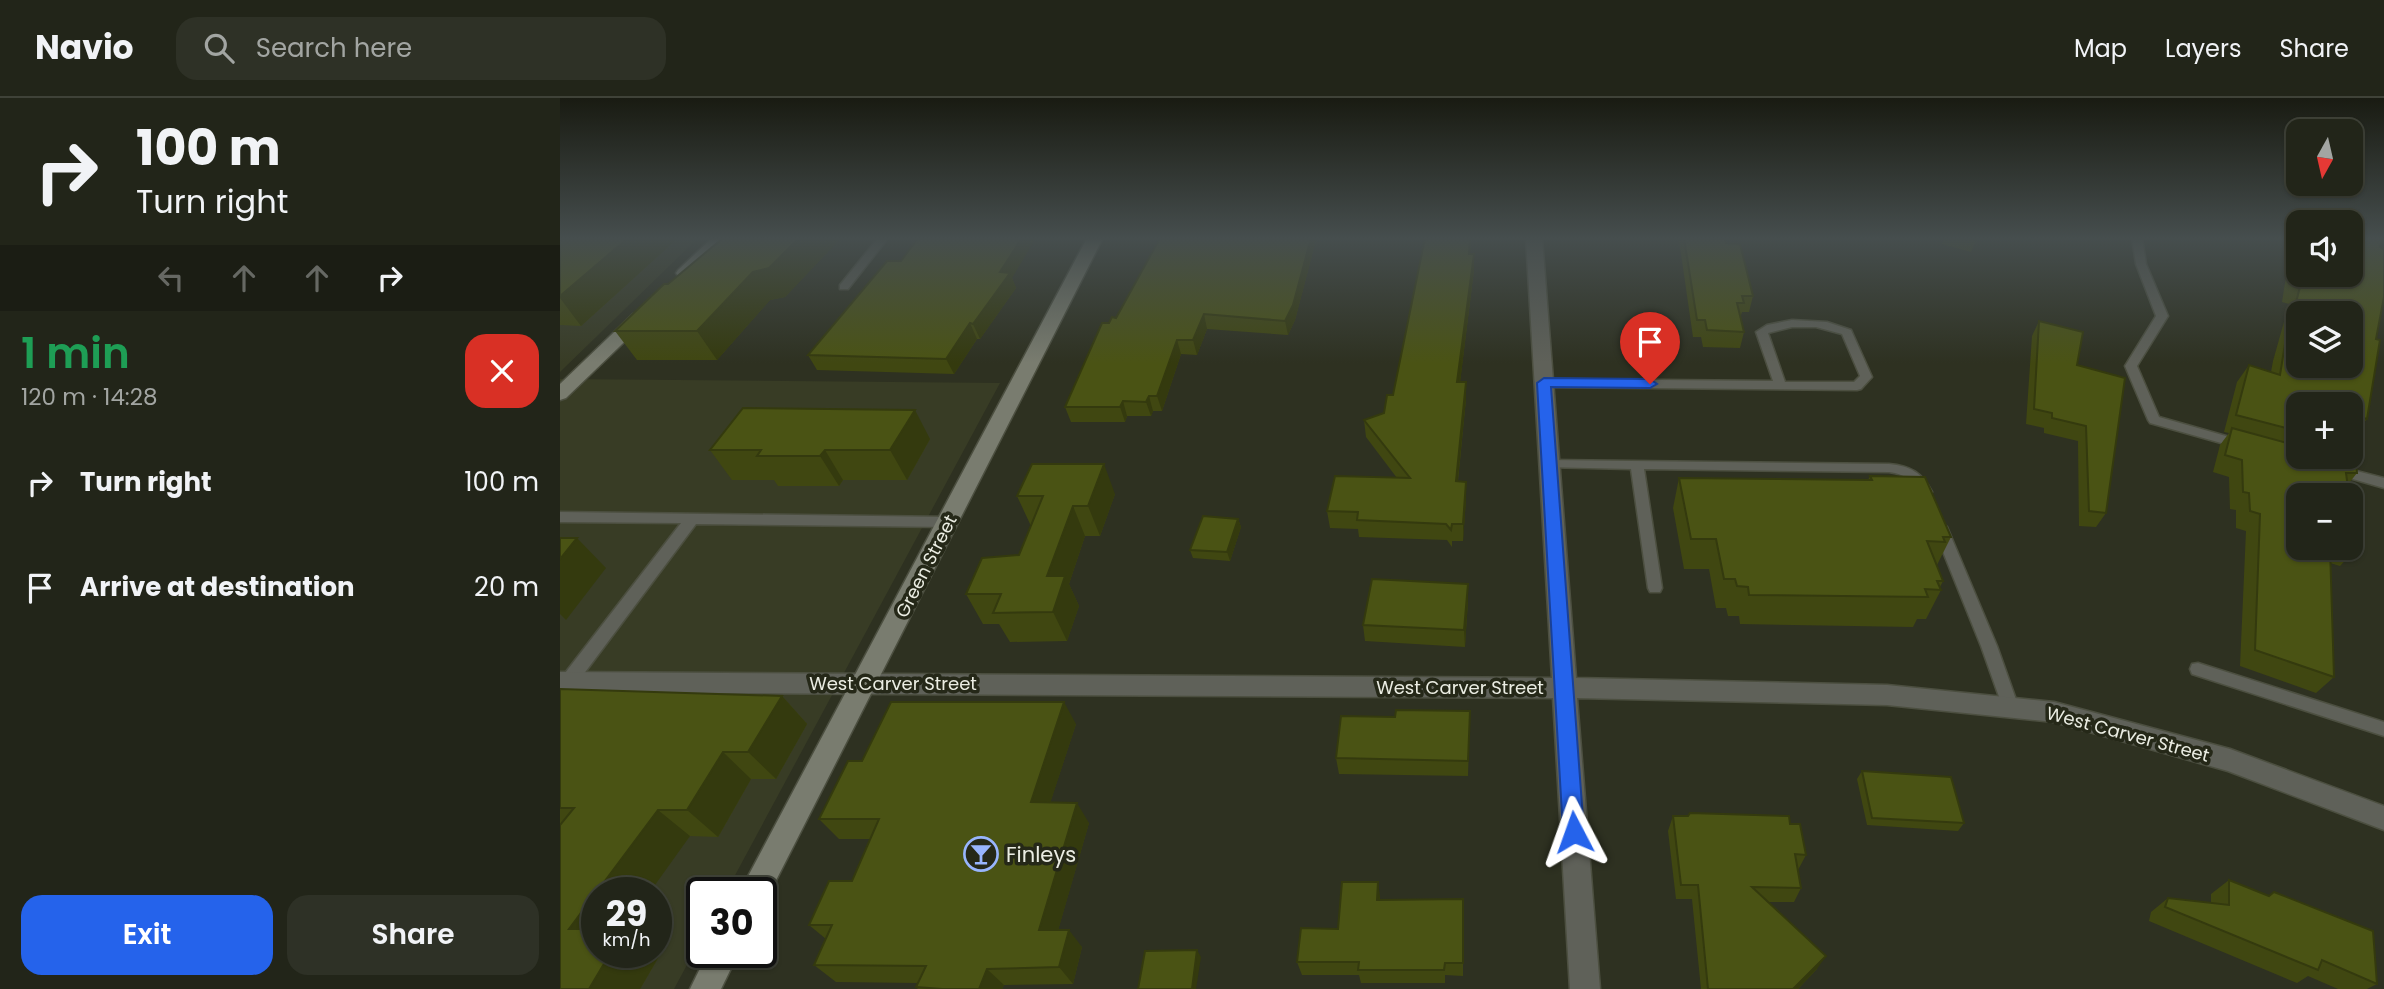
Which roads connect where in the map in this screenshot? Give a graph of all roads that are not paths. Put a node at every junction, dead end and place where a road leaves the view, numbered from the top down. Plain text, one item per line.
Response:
1 (678, 280) edge
2 (850, 280) edge
3 (1073, 280) edge
4 (1537, 280) edge
5 (2147, 280) edge
6 (670, 287) edge
7 (844, 287) dead end
8 (650, 306) edge
9 (1544, 383) junction
10 (1780, 385) junction
11 (560, 394) edge
12 (2259, 449) edge
13 (1549, 464) junction
14 (1637, 464) junction
15 (2332, 469) edge
16 (2384, 483) edge
17 (560, 517) edge
18 (692, 519) junction
19 (948, 522) junction
20 (1655, 588) dead end
21 (2198, 669) dead end
22 (564, 682) edge
23 (866, 682) junction
24 (1564, 688) junction
25 (2011, 708) junction
26 (2384, 729) edge
27 (2384, 818) edge
28 (763, 877) edge
29 (716, 968) edge
30 (705, 989) edge
31 (1585, 989) edge

1 - 6 street
2 - 7 lane
3 - 19 street, Green Street
4 - 9 street
5 - 12 lane
8 - 11 street
9 - 10 lane
9 - 13 street
10 - 10 lane
13 - 14 lane
13 - 24 street
14 - 20 lane
14 - 25 lane
15 - 16 lane
17 - 18 lane
18 - 19 lane
18 - 22 lane
19 - 23 street, Green Street
21 - 26 lane
22 - 23 street, West Carver Street
23 - 24 street, West Carver Street
23 - 28 street, Green Street
24 - 25 street, West Carver Street
24 - 31 street
25 - 27 street, West Carver Street
29 - 30 street

